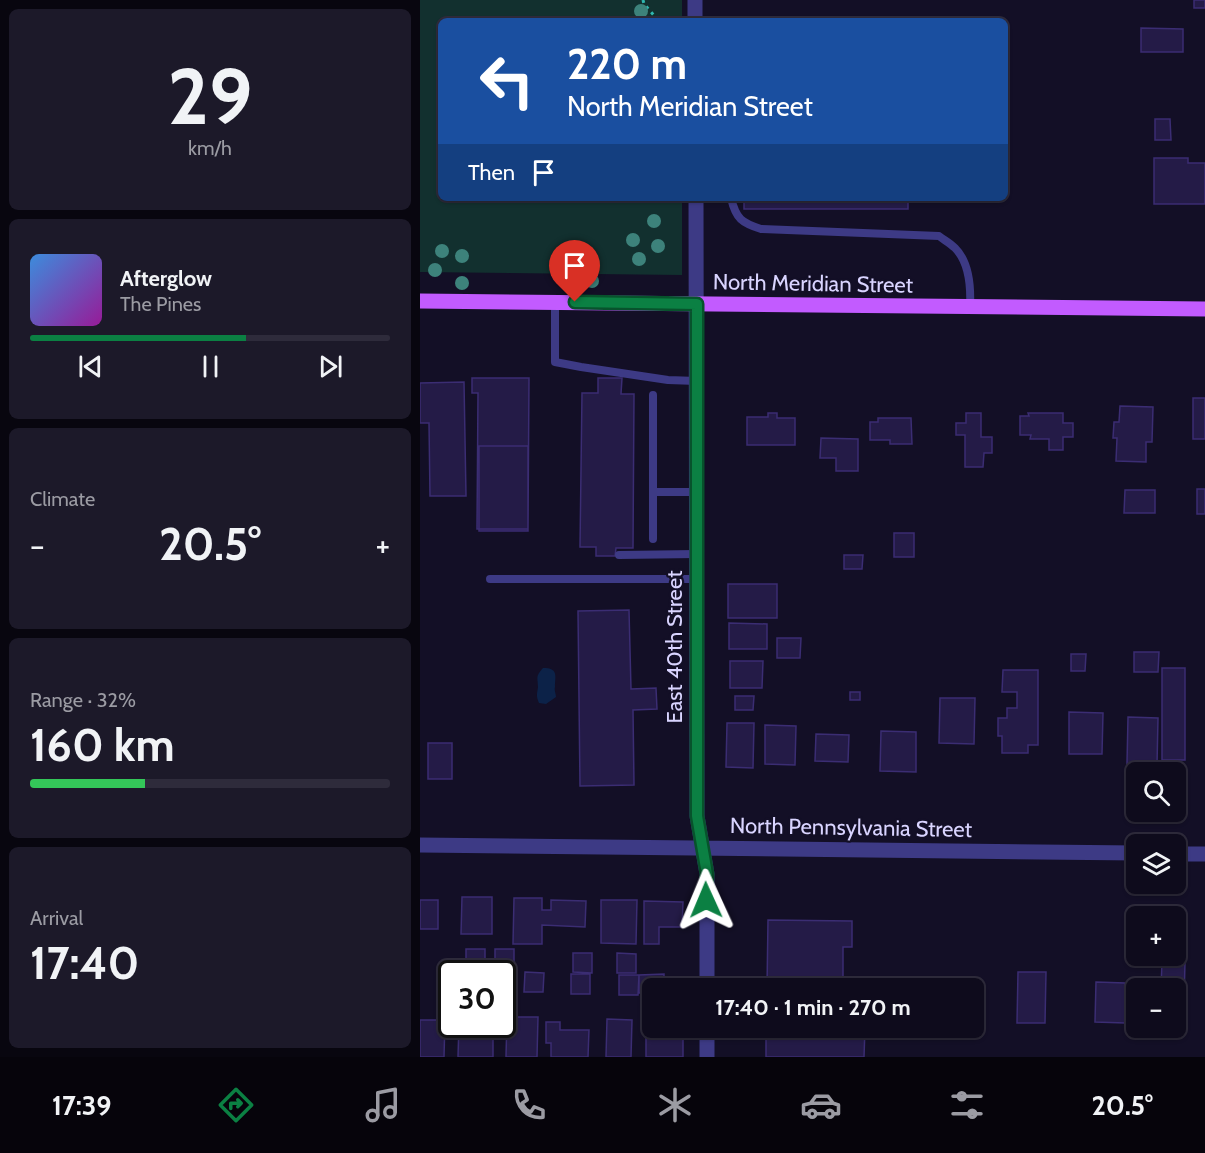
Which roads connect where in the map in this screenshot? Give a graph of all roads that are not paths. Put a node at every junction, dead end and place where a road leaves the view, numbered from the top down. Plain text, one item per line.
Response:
1 (695, 0) edge
2 (695, 18) edge
3 (696, 201) edge
4 (732, 201) edge
5 (420, 300) edge
6 (555, 302) junction
7 (697, 304) junction
8 (970, 307) junction
9 (1205, 309) edge
10 (697, 381) junction
11 (653, 395) dead end
12 (654, 492) junction
13 (697, 492) junction
14 (653, 539) dead end
15 (697, 554) junction
16 (619, 555) dead end
17 (490, 579) dead end
18 (696, 579) junction
19 (420, 845) edge
20 (703, 848) junction
21 (1126, 854) edge
22 (1186, 854) edge
23 (1205, 854) edge
24 (707, 978) edge
25 (707, 1038) edge
26 (707, 1057) edge

1 - 2 street
3 - 7 street, East 40th Street
4 - 8 lane
5 - 6 main road, North Meridian Street
6 - 7 main road, North Meridian Street
6 - 10 lane
7 - 8 main road, North Meridian Street
7 - 10 street, East 40th Street
8 - 9 main road, North Meridian Street
10 - 13 street, East 40th Street
11 - 12 lane
12 - 13 lane
12 - 14 lane
13 - 15 street, East 40th Street
15 - 16 lane
15 - 18 street, East 40th Street
17 - 18 lane
18 - 20 street, East 40th Street
19 - 20 street, North Pennsylvania Street
20 - 21 street, North Pennsylvania Street
20 - 24 street, East 40th Street
22 - 23 street
25 - 26 street

